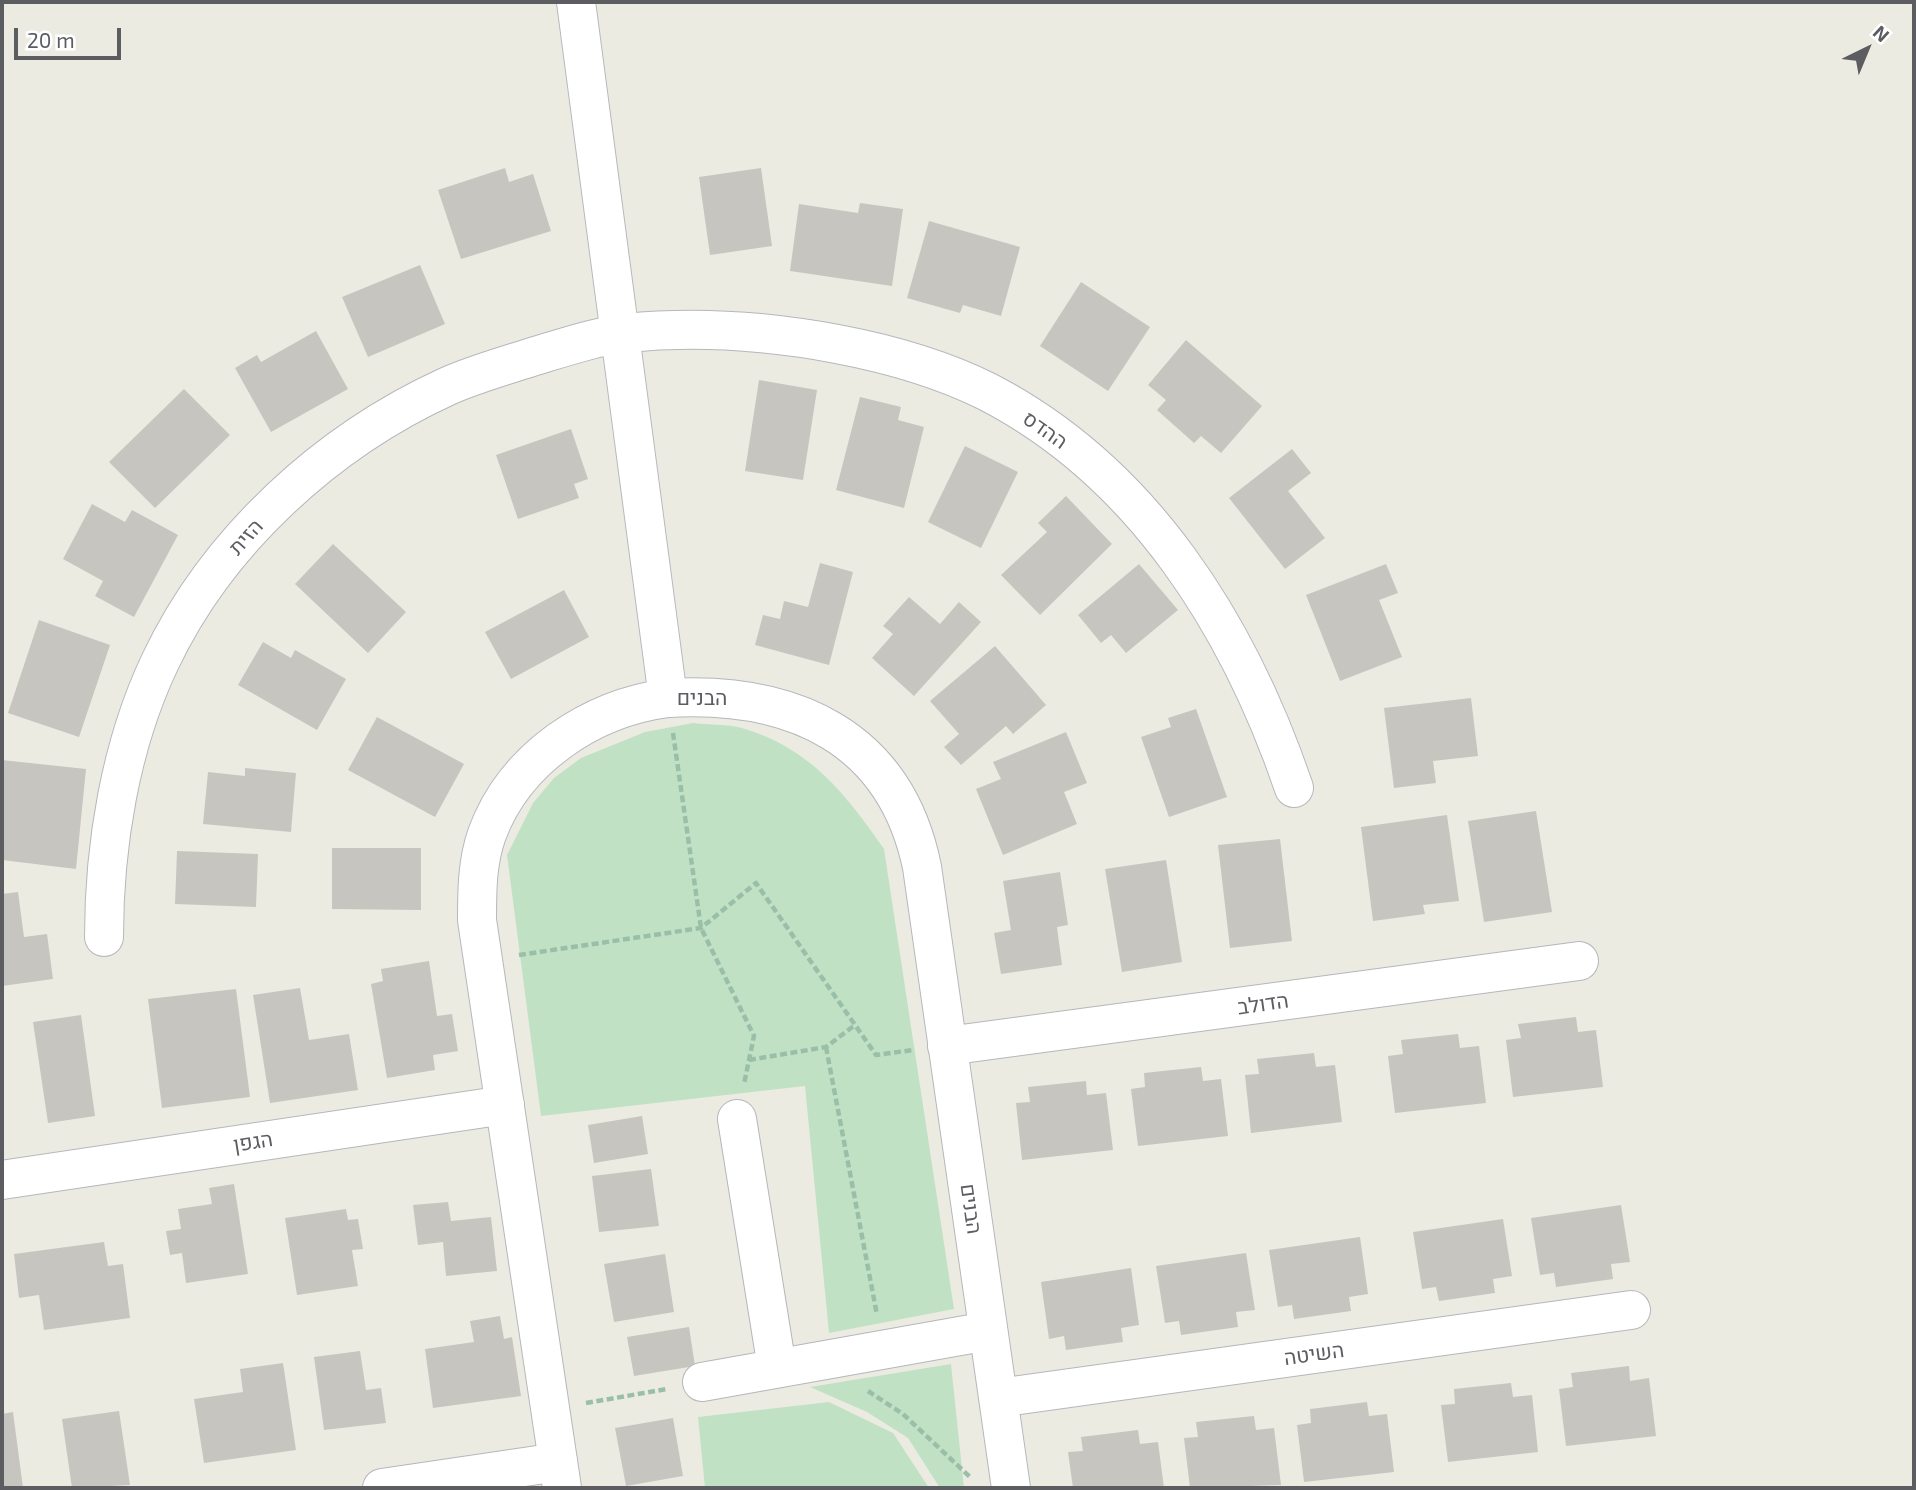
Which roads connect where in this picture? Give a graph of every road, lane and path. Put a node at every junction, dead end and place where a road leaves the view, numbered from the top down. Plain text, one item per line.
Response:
1 (576, 2) edge
2 (621, 334) junction
3 (668, 698) junction
4 (1294, 788) dead end
5 (701, 928) junction
6 (104, 937) dead end
7 (483, 961) junction
8 (1579, 961) dead end
9 (855, 1025) junction
10 (947, 1046) junction
11 (826, 1047) junction
12 (749, 1060) junction
13 (505, 1105) junction
14 (737, 1119) joint
15 (2, 1180) edge
16 (1631, 1310) dead end
17 (988, 1331) junction
18 (883, 1350) junction
19 (777, 1368) junction
20 (702, 1382) joint
21 (864, 1388) dead end
22 (998, 1398) junction
23 (550, 1409) junction
24 (560, 1475) edge
25 (974, 1480) dead end
26 (382, 1488) edge
27 (1011, 1488) edge

1 - 2 street
2 - 3 street
2 - 4 street, ההדס
2 - 6 street, הזית
3 - 5 path
3 - 7 street, הבנים
3 - 10 street, הבנים
5 - 7 path
5 - 9 path
5 - 12 path
7 - 13 street, הבנים
8 - 10 street, הדולב
9 - 10 path
9 - 11 path
10 - 17 street, הבנים
11 - 12 path
11 - 18 path
12 - 14 path
13 - 15 street, הגפן
13 - 23 street, הבנים
14 - 19 street
16 - 22 street, השיטה
17 - 18 street
17 - 22 street, הבנים
18 - 19 street
19 - 20 street
20 - 23 path
21 - 25 path
22 - 27 street, הבנים
23 - 24 street, הבנים
24 - 26 street

